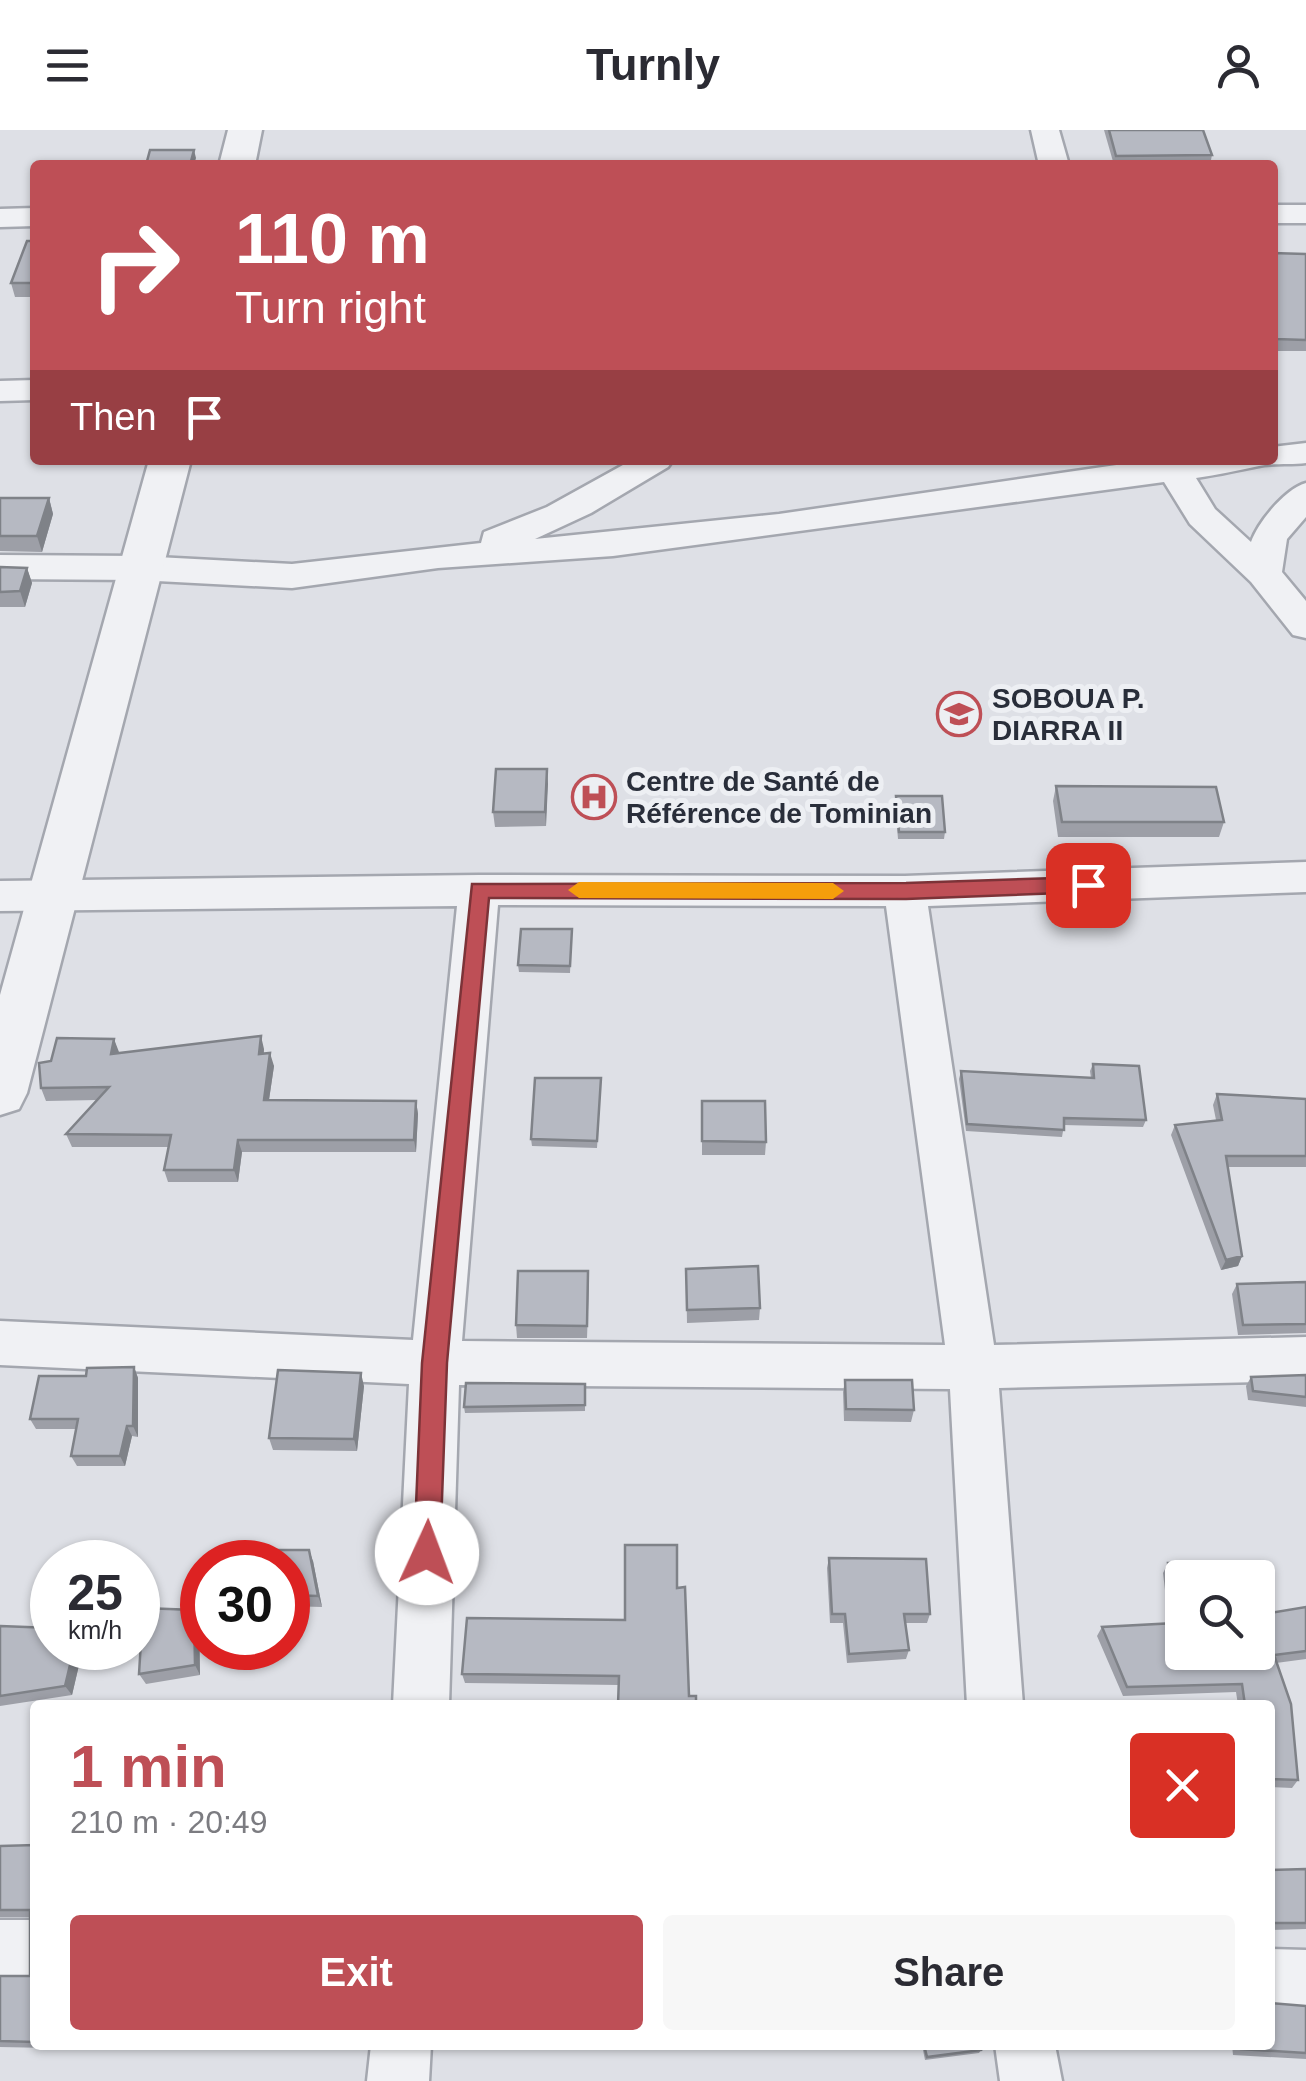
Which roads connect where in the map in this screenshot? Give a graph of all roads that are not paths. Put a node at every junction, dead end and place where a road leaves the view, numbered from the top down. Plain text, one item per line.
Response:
1 (245, 130) edge
2 (1045, 130) edge
3 (238, 160) edge
4 (1053, 160) edge
5 (1278, 214) edge
6 (1306, 214) edge
7 (0, 218) edge
8 (30, 218) edge
9 (30, 390) edge
10 (0, 391) edge
11 (1306, 453) edge
12 (1278, 456) edge
13 (169, 465) edge
14 (648, 465) edge
15 (1170, 465) edge
16 (1306, 494) edge
17 (438, 557) junction
18 (0, 567) edge
19 (138, 568) junction
20 (1264, 574) junction
21 (1306, 626) edge
22 (1306, 878) edge
23 (479, 890) junction
24 (906, 891) junction
25 (0, 896) edge
26 (52, 896) junction
27 (0, 1094) edge
28 (0, 1343) edge
29 (1306, 1359) edge
30 (435, 1363) junction
31 (973, 1367) junction
32 (421, 1700) edge
33 (995, 1700) edge
34 (0, 1950) edge
35 (30, 1950) edge
36 (1275, 1979) edge
37 (1306, 1980) edge
38 (401, 2050) edge
39 (1026, 2050) edge
40 (398, 2081) edge
41 (1031, 2081) edge

1 - 3 street
2 - 4 street
5 - 6 street
7 - 8 street
9 - 10 street
11 - 12 street
13 - 19 street
14 - 17 street
15 - 17 street
15 - 20 street
16 - 20 street
17 - 19 street
18 - 19 street
19 - 26 street
20 - 21 street
22 - 24 street
23 - 24 street
23 - 26 street
23 - 30 street
24 - 31 street
25 - 26 street
26 - 27 street
28 - 30 street
29 - 31 street
30 - 31 street
30 - 32 street
31 - 33 street
34 - 35 street
36 - 37 street
38 - 40 street
39 - 41 street

